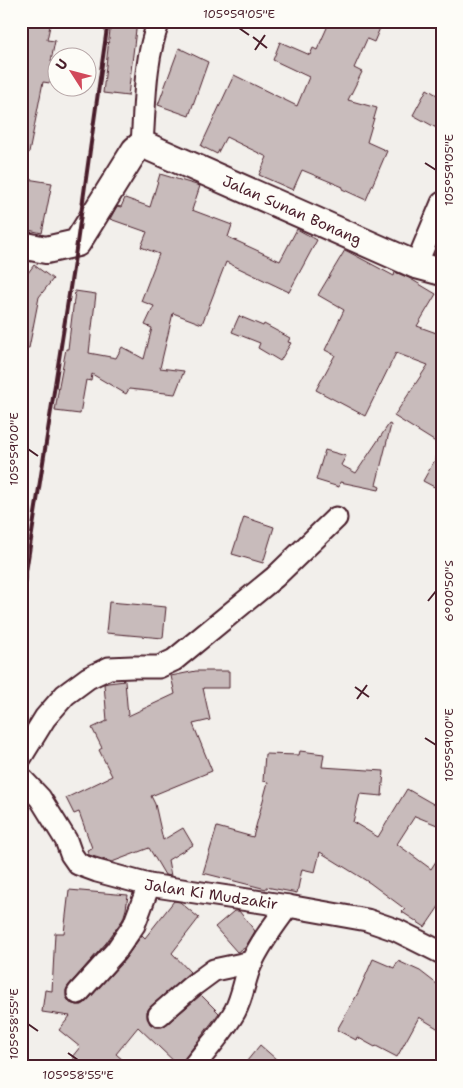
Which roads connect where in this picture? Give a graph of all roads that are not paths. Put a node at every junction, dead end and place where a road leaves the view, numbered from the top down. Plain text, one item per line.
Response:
1 (158, 21) edge
2 (142, 144) junction
3 (442, 203) edge
4 (21, 245) edge
5 (416, 265) junction
6 (442, 272) edge
7 (336, 518) dead end
8 (21, 757) edge
9 (21, 778) edge
10 (149, 885) junction
11 (288, 906) junction
12 (442, 953) edge
13 (252, 962) junction
14 (78, 994) dead end
15 (159, 1015) dead end
16 (194, 1067) edge

1 - 2 street
2 - 4 street
2 - 5 street, Jalan Sunan Bonang
3 - 5 street
5 - 6 street, Jalan Sunan Bonang
7 - 8 street
9 - 10 street, Jalan Ki Mudzakir
10 - 11 street, Jalan Ki Mudzakir
10 - 14 street
11 - 12 street, Jalan Ki Mudzakir
11 - 13 street
13 - 15 street
13 - 16 street

